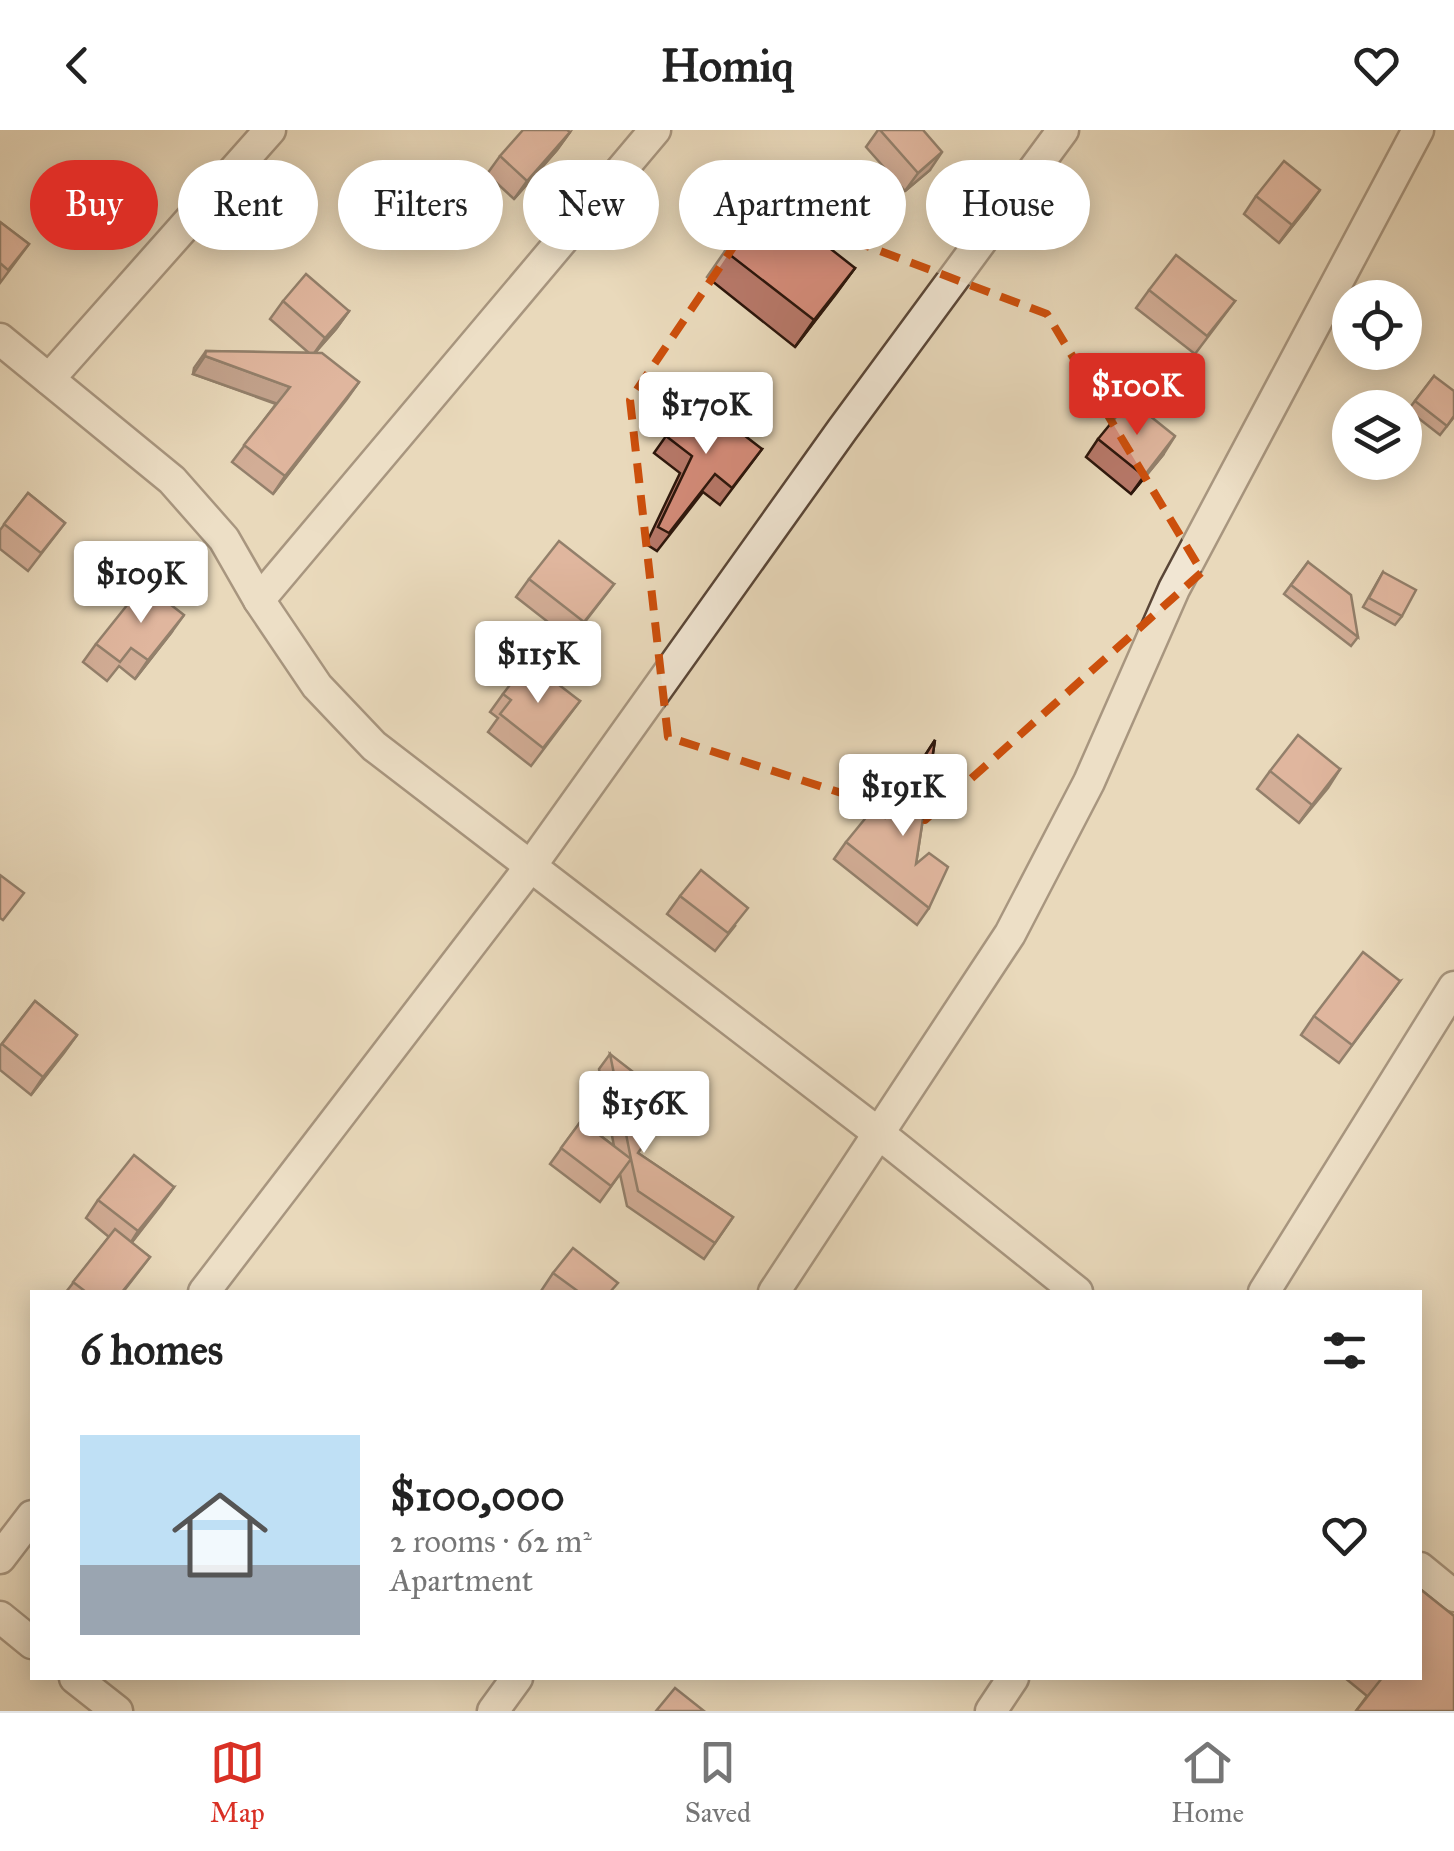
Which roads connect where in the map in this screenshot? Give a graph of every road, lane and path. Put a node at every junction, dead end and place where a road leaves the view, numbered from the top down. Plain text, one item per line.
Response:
1 (270, 130) edge
2 (654, 130) edge
3 (1063, 130) edge
4 (1418, 130) edge
5 (0, 339) edge
6 (50, 379) junction
7 (259, 600) junction
8 (530, 867) junction
9 (1454, 987) edge
10 (877, 1132) junction
11 (206, 1290) edge
12 (775, 1290) edge
13 (1074, 1290) edge
14 (1265, 1290) edge
15 (30, 1519) edge
16 (0, 1558) edge
17 (1422, 1570) edge
18 (1454, 1596) edge
19 (0, 1617) edge
20 (30, 1641) edge
21 (78, 1680) edge
22 (515, 1680) edge
23 (1012, 1680) edge
24 (117, 1711) edge
25 (493, 1711) edge
26 (991, 1711) edge

1 - 6 street
2 - 7 street
3 - 8 street
4 - 10 street
5 - 6 street
6 - 7 street
7 - 8 street
8 - 10 street
8 - 11 street
9 - 14 street
10 - 12 street
10 - 13 street
15 - 16 street
17 - 18 street
19 - 20 street
21 - 24 street
22 - 25 street
23 - 26 street

